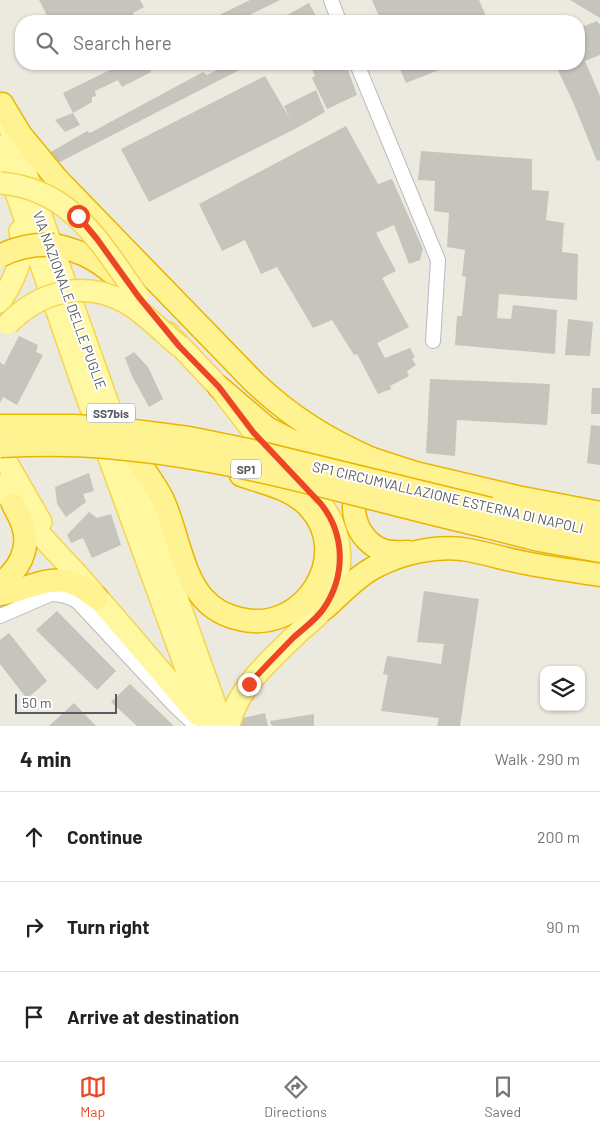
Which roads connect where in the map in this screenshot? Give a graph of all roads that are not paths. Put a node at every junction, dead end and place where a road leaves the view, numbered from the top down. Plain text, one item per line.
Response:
1 (331, 0) edge
2 (337, 15) edge
3 (359, 70) edge
4 (1, 102) edge
5 (0, 146) edge
6 (8, 188) edge
7 (0, 256) edge
8 (138, 296) junction
9 (0, 302) edge
10 (4, 330) edge
11 (433, 341) dead end
12 (179, 346) junction
13 (215, 383) junction
14 (111, 414) junction
15 (0, 426) edge
16 (0, 446) edge
17 (0, 451) edge
18 (194, 459) junction
19 (372, 459) junction
20 (415, 472) junction
21 (0, 485) edge
22 (13, 504) junction
23 (600, 513) edge
24 (489, 518) junction
25 (600, 532) edge
26 (424, 551) junction
27 (600, 551) edge
28 (74, 572) junction
29 (600, 575) edge
30 (0, 584) edge
31 (0, 594) edge
32 (97, 598) junction
33 (324, 608) junction
34 (0, 616) edge
35 (211, 725) edge
36 (229, 726) edge

1 - 2 street
3 - 11 street
4 - 14 main road, VIA NAZIONALE DELLE PUGLIE / SS7bis
4 - 19 highway
5 - 6 main road, VIA NAZIONALE DELLE PUGLIE / SS7bis
6 - 8 main road, bridge
6 - 9 main road
6 - 35 main road, VIA NAZIONALE DELLE PUGLIE / SS7bis
7 - 8 highway, bridge
8 - 12 main road, bridge
10 - 12 main road, bridge
12 - 13 main road
13 - 19 highway
13 - 33 main road
14 - 18 highway, bridge
14 - 35 main road, VIA NAZIONALE DELLE PUGLIE / SS7bis
15 - 24 highway, SP1 CIRCUMVALLAZIONE ESTERNA DI NAPOLI / SP1, bridge
16 - 18 highway, SP1 CIRCUMVALLAZIONE ESTERNA DI NAPOLI / SP1, bridge
17 - 28 main road
18 - 24 highway, SP1 CIRCUMVALLAZIONE ESTERNA DI NAPOLI / SP1, bridge
19 - 20 highway
20 - 23 highway
20 - 26 highway
21 - 22 main road
22 - 28 main road
22 - 30 highway
24 - 25 highway, SP1 CIRCUMVALLAZIONE ESTERNA DI NAPOLI / SP1
24 - 27 highway, SP1 CIRCUMVALLAZIONE ESTERNA DI NAPOLI / SP1
26 - 29 highway
26 - 33 highway
28 - 32 main road
31 - 32 highway
32 - 35 main road
33 - 36 main road
34 - 35 street

